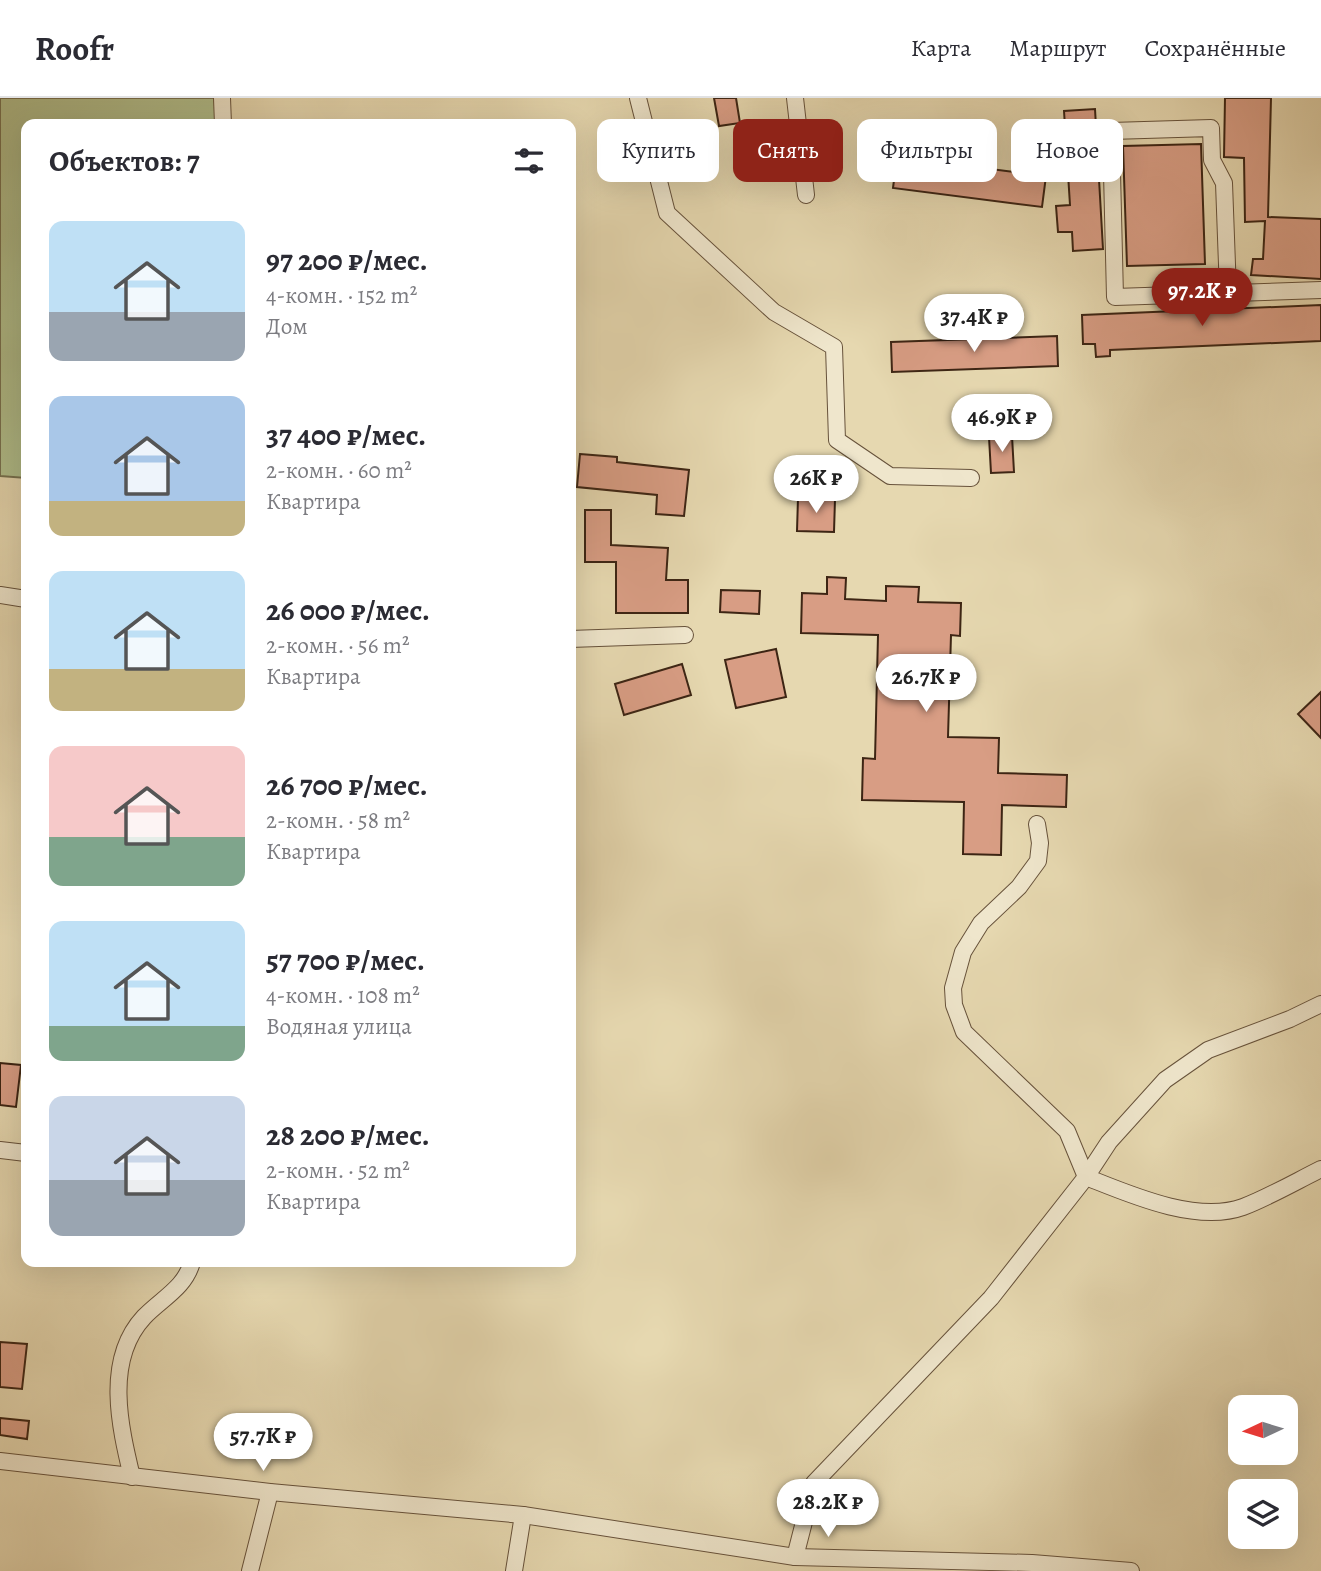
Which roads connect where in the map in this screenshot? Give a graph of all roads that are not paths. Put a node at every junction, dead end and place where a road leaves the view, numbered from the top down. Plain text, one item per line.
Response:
1 (222, 98) edge
2 (638, 98) edge
3 (795, 98) edge
4 (223, 119) edge
5 (806, 195) dead end
6 (1321, 290) edge
7 (1228, 292) junction
8 (971, 478) dead end
9 (0, 595) edge
10 (21, 598) edge
11 (685, 635) dead end
12 (576, 639) edge
13 (1037, 824) dead end
14 (1321, 1004) edge
15 (0, 1150) edge
16 (21, 1152) edge
17 (1321, 1169) edge
18 (1086, 1178) junction
19 (190, 1267) edge
20 (0, 1461) edge
21 (132, 1477) junction
22 (270, 1492) junction
23 (523, 1515) junction
24 (795, 1557) junction
25 (250, 1571) edge
26 (514, 1571) edge
27 (1131, 1571) edge

1 - 4 street
2 - 8 street
3 - 5 street
6 - 7 street
7 - 7 street
9 - 10 street
11 - 12 street
13 - 18 street
14 - 18 street
15 - 16 street
17 - 18 street
18 - 24 street
19 - 21 street
20 - 21 street
21 - 22 street
22 - 23 street
22 - 25 street
23 - 24 street
23 - 26 street
24 - 27 street

